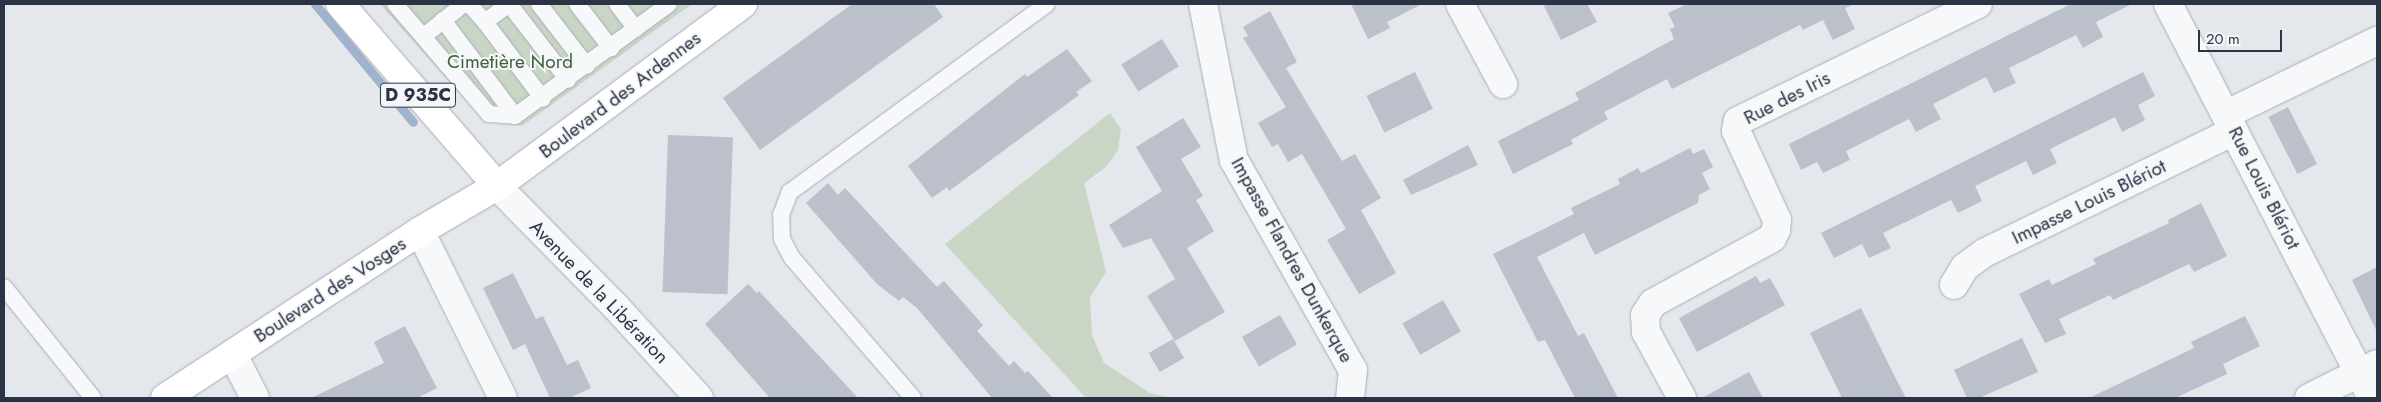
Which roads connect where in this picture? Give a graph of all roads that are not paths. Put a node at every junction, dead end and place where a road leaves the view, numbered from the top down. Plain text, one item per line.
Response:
1 (340, 4) edge
2 (395, 4) edge
3 (464, 4) edge
4 (469, 4) edge
5 (539, 4) edge
6 (577, 4) edge
7 (617, 4) edge
8 (743, 4) edge
9 (1047, 4) edge
10 (1203, 4) edge
11 (1460, 4) edge
12 (1978, 4) edge
13 (2168, 4) edge
14 (661, 6) edge
15 (444, 20) junction
16 (484, 22) junction
17 (636, 28) junction
18 (424, 36) junction
19 (2377, 41) edge
20 (610, 48) junction
21 (586, 66) junction
22 (568, 80) junction
23 (1503, 84) dead end
24 (543, 99) junction
25 (515, 116) junction
26 (2231, 122) junction
27 (497, 186) junction
28 (420, 231) junction
29 (1954, 285) dead end
30 (4, 287) edge
31 (233, 354) junction
32 (2368, 368) edge
33 (93, 398) edge
34 (165, 398) edge
35 (255, 398) edge
36 (503, 398) edge
37 (700, 398) edge
38 (914, 398) edge
39 (1350, 398) edge
40 (1682, 398) edge
41 (2309, 398) edge
42 (2372, 398) edge

1 - 27 main road, D 935C
2 - 18 lane
3 - 15 lane
4 - 16 lane
5 - 21 lane
6 - 20 lane
7 - 17 lane
8 - 27 main road, Boulevard des Ardennes
9 - 38 lane
10 - 39 street, Impasse Flandres Dunkerque
11 - 23 street
12 - 40 street, Rue des Iris
13 - 26 street, Rue Louis Blériot
14 - 17 lane
15 - 18 lane
15 - 25 lane
16 - 22 lane
16 - 24 lane
17 - 20 lane
18 - 25 lane
19 - 26 street, Impasse Louis Blériot
20 - 21 lane
21 - 22 lane
22 - 24 lane
24 - 25 lane
26 - 29 street, Impasse Louis Blériot
26 - 32 street, Rue Louis Blériot
27 - 28 main road, Boulevard des Vosges
27 - 37 street, Avenue de la Libération
28 - 31 main road, Boulevard des Vosges
28 - 36 street
30 - 33 lane
31 - 34 main road, Boulevard des Vosges
31 - 35 street
32 - 41 street
32 - 42 street, Rue Louis Blériot

